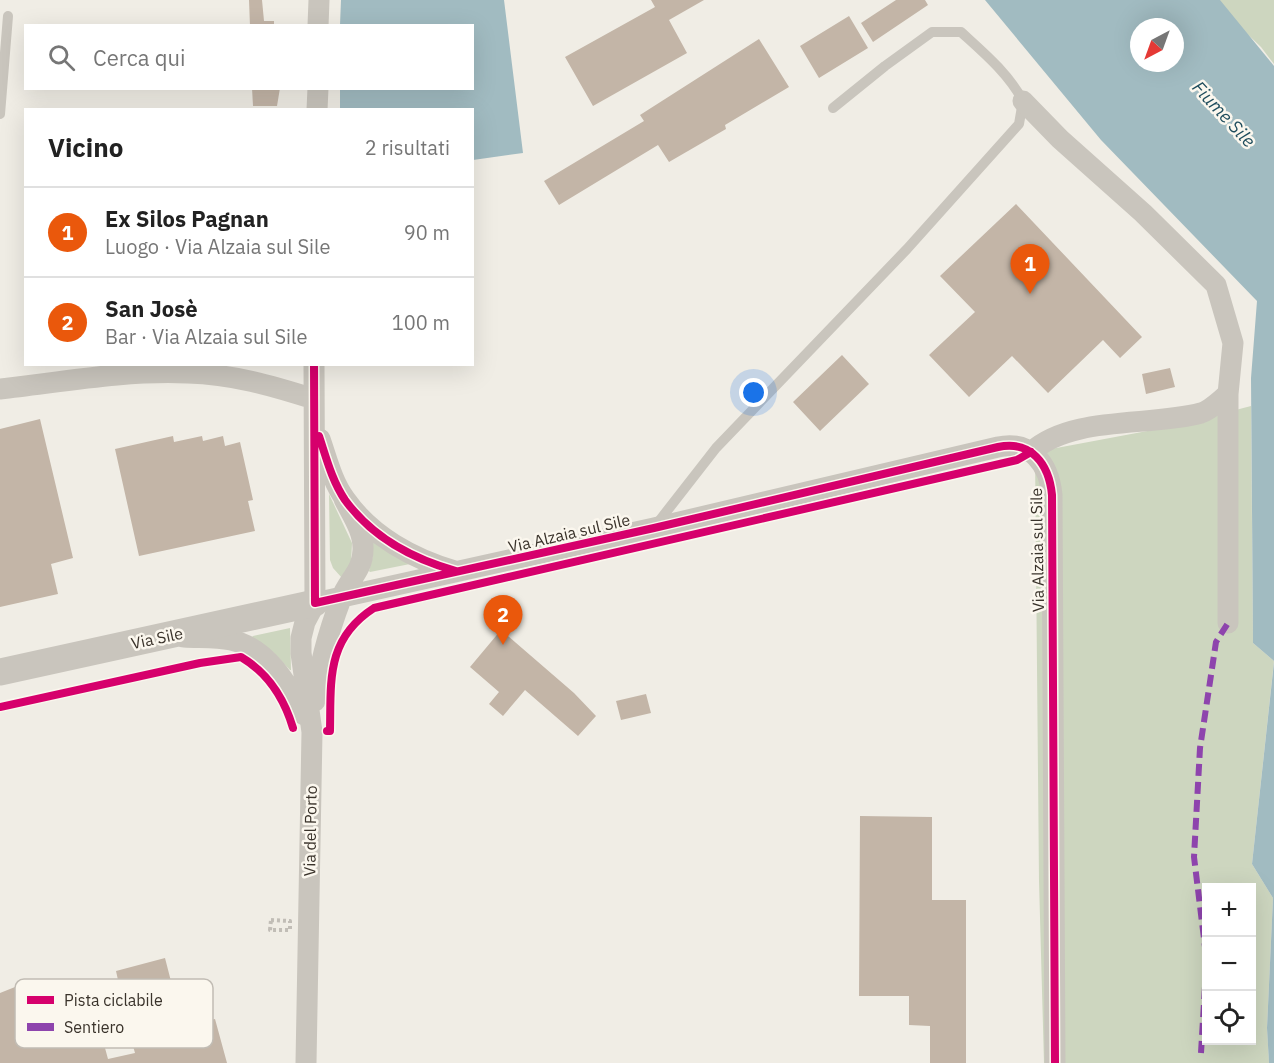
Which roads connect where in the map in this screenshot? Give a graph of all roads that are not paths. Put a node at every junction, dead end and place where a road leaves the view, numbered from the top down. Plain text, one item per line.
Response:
1 (318, 0) edge
2 (8, 16) dead end
3 (318, 24) edge
4 (318, 90) edge
5 (1023, 101) junction
6 (317, 108) edge
7 (833, 108) dead end
8 (0, 114) edge
9 (315, 366) edge
10 (0, 389) edge
11 (1228, 394) junction
12 (314, 399) junction
13 (314, 422) junction
14 (1031, 452) junction
15 (344, 499) junction
16 (654, 528) junction
17 (457, 572) junction
18 (341, 597) junction
19 (315, 603) junction
20 (1228, 623) dead end
21 (166, 636) junction
22 (0, 672) edge
23 (312, 732) junction
24 (306, 1063) edge
25 (1055, 1063) edge

1 - 3 street
2 - 8 lane
4 - 6 street
5 - 7 lane
5 - 11 street
5 - 16 lane
9 - 12 street
10 - 12 street
11 - 14 street
11 - 20 street
12 - 13 street
13 - 15 street
13 - 19 street
14 - 16 street, Via Alzaia sul Sile
14 - 25 street, Via Alzaia sul Sile
15 - 17 street
15 - 18 street
16 - 17 street, Via Alzaia sul Sile
17 - 18 street, Via Alzaia sul Sile
18 - 19 street, Via Alzaia sul Sile
18 - 23 street
19 - 21 street, Via Sile
19 - 23 street, Via del Porto
21 - 22 street, Via Sile
21 - 23 street
23 - 24 street, Via del Porto

